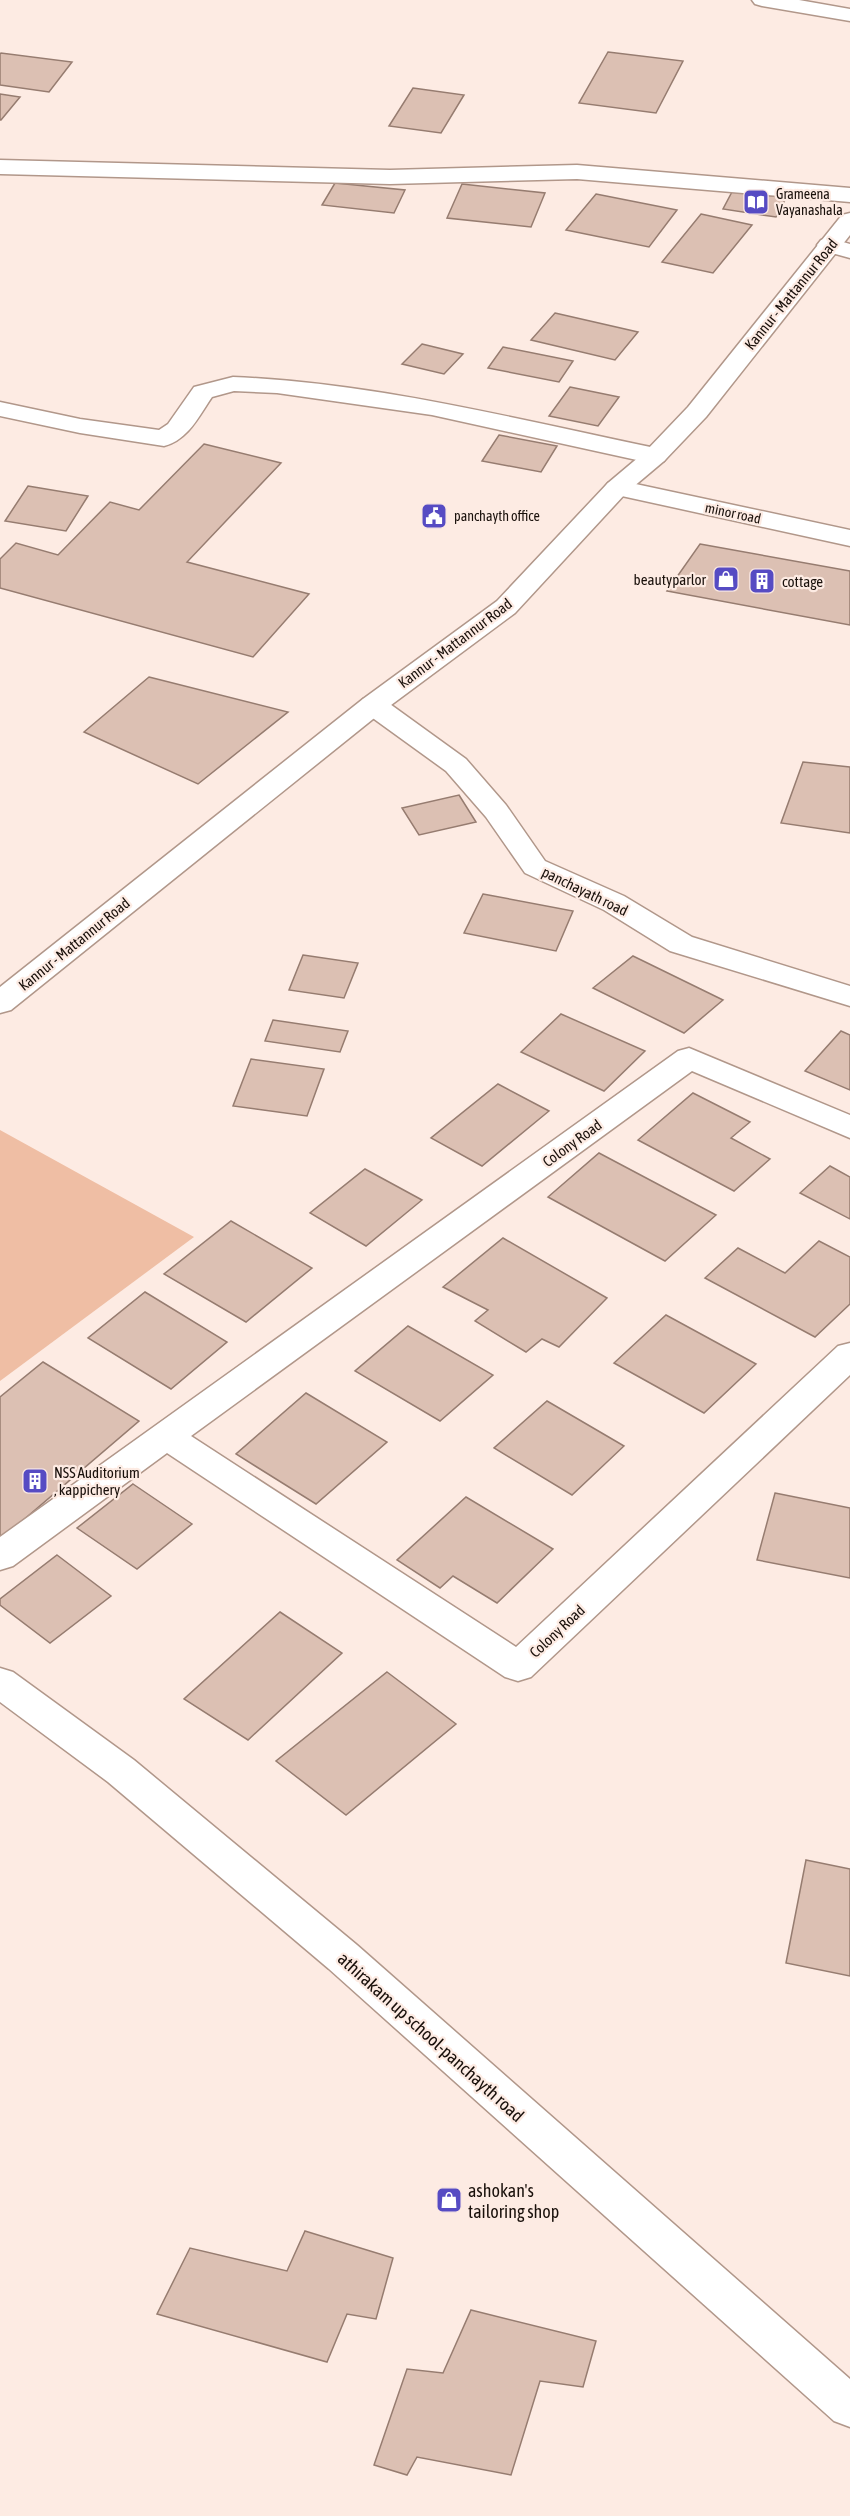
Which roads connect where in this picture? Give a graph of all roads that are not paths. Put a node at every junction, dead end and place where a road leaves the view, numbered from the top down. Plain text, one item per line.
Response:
1 (762, 0) edge
2 (850, 15) edge
3 (0, 167) edge
4 (850, 195) edge
5 (850, 220) edge
6 (839, 248) edge
7 (0, 409) edge
8 (655, 456) junction
9 (617, 488) junction
10 (850, 538) edge
11 (373, 705) junction
12 (850, 996) edge
13 (0, 1003) edge
14 (850, 1127) edge
15 (850, 1355) edge
16 (166, 1436) junction
17 (0, 1556) edge
18 (0, 1682) edge
19 (850, 2407) edge

1 - 2 street
3 - 4 street
5 - 6 street, Kannur - Mattannur Road
6 - 8 street, Kannur - Mattannur Road
7 - 8 street
8 - 9 street, Kannur - Mattannur Road
9 - 10 street, minor road
9 - 11 street, Kannur - Mattannur Road
11 - 12 street, panchayath road
11 - 13 street, Kannur - Mattannur Road
14 - 16 street, Colony Road
15 - 16 street, Colony Road
16 - 17 street, Colony Road
18 - 19 street, athirakam up school-panchayth road

